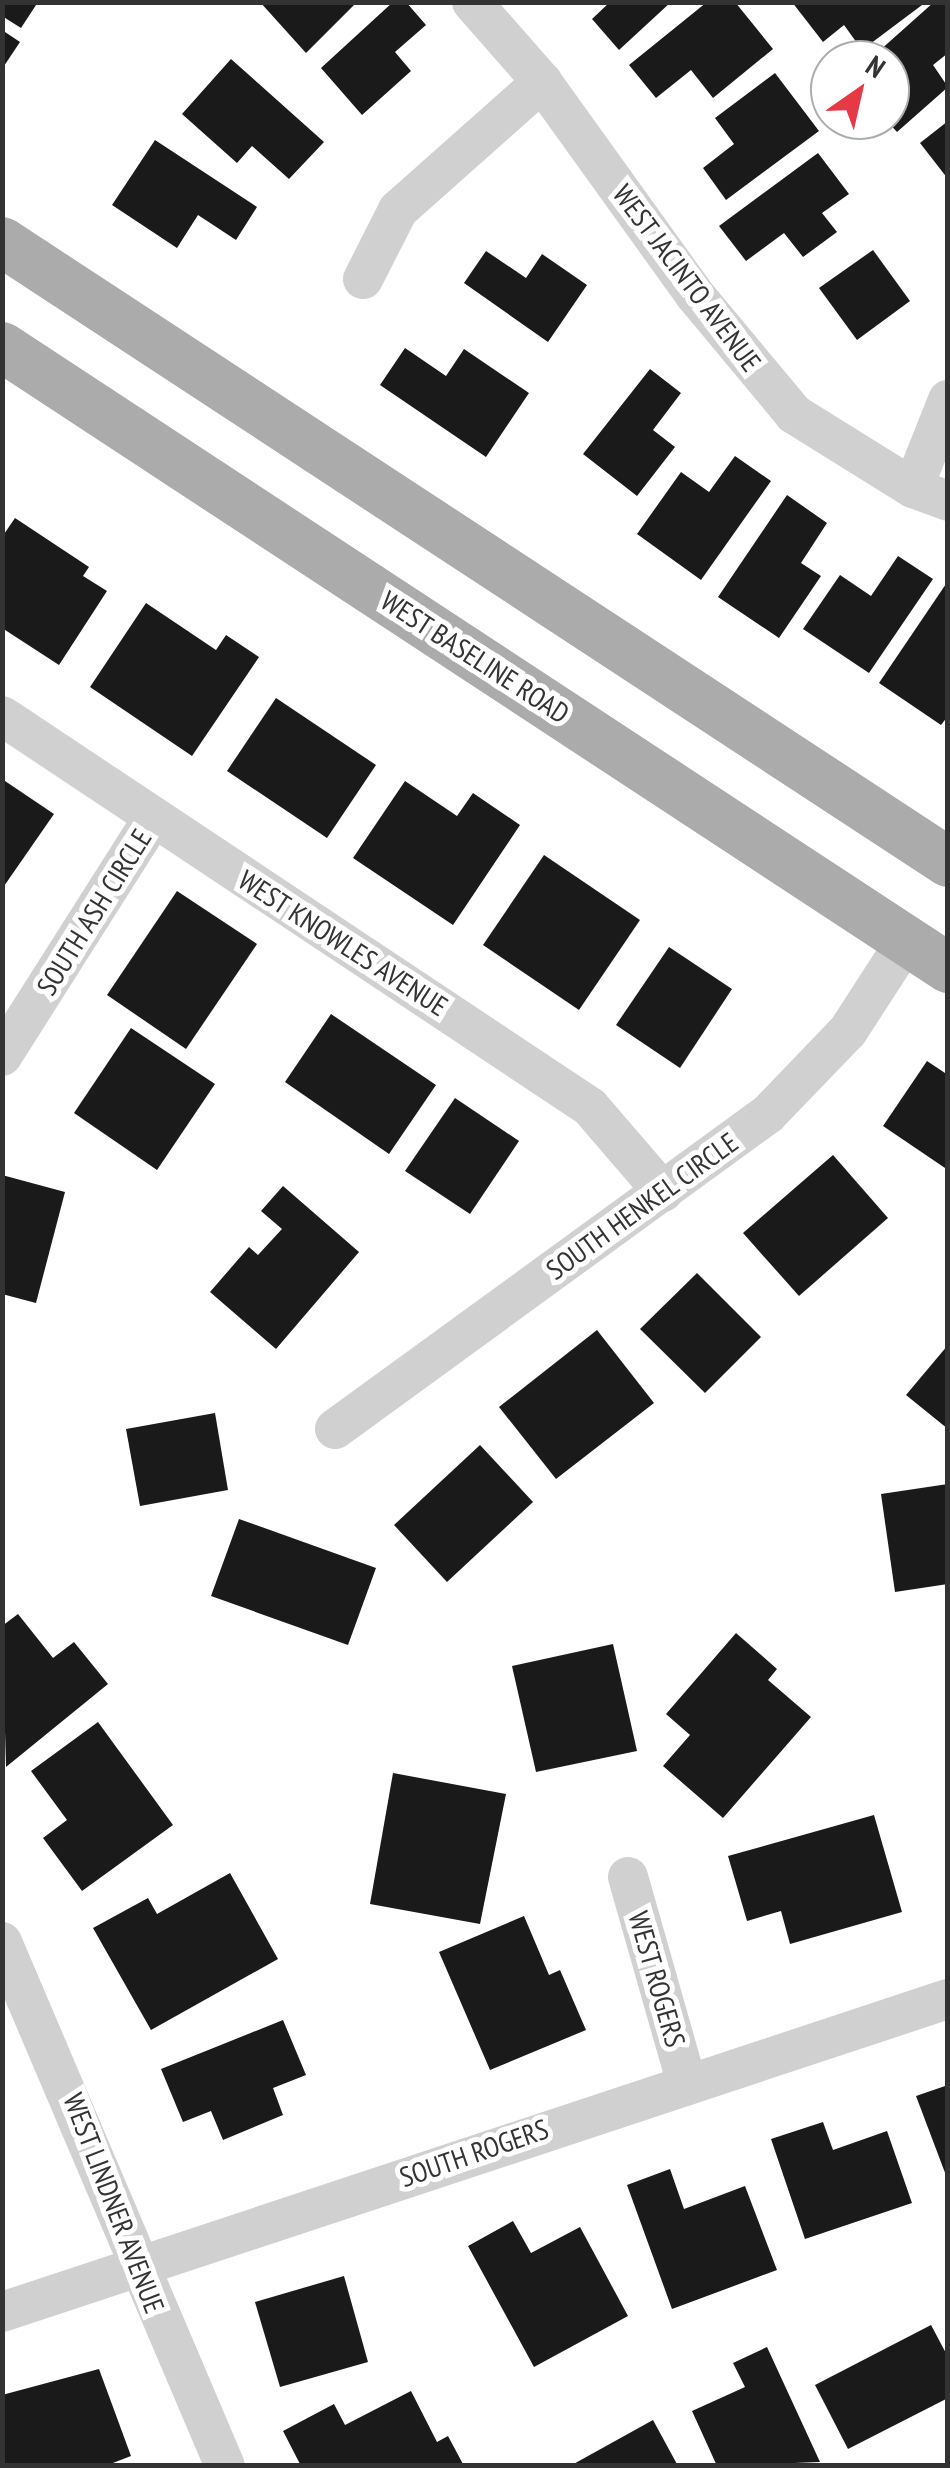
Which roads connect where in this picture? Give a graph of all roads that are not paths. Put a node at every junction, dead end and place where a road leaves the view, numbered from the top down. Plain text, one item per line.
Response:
1 (472, 2) edge
2 (542, 82) junction
3 (2, 242) edge
4 (363, 279) dead end
5 (2, 346) edge
6 (948, 400) edge
7 (930, 494) edge
8 (2, 716) edge
9 (153, 818) junction
10 (948, 862) edge
11 (906, 941) junction
12 (948, 968) edge
13 (2, 1056) edge
14 (663, 1192) junction
15 (335, 1429) dead end
16 (628, 1877) dead end
17 (2, 1942) edge
18 (948, 1999) edge
19 (686, 2081) junction
20 (137, 2268) junction
21 (2, 2312) edge
22 (224, 2466) edge

1 - 2 street, WEST JACINTO AVENUE
2 - 4 street
2 - 7 street, WEST JACINTO AVENUE
3 - 10 main road
5 - 11 main road, WEST BASELINE ROAD
6 - 7 street
8 - 9 street, WEST KNOWLES AVENUE
9 - 13 street, SOUTH ASH CIRCLE
9 - 14 street, WEST KNOWLES AVENUE
11 - 12 main road, WEST BASELINE ROAD
11 - 14 street, SOUTH HENKEL CIRCLE
14 - 15 street, SOUTH HENKEL CIRCLE
16 - 19 street, WEST ROGERS
17 - 20 street, WEST LINDNER AVENUE
18 - 19 street, SOUTH ROGERS
19 - 20 street, SOUTH ROGERS
20 - 21 street, SOUTH ROGERS
20 - 22 street, WEST LINDNER AVENUE

